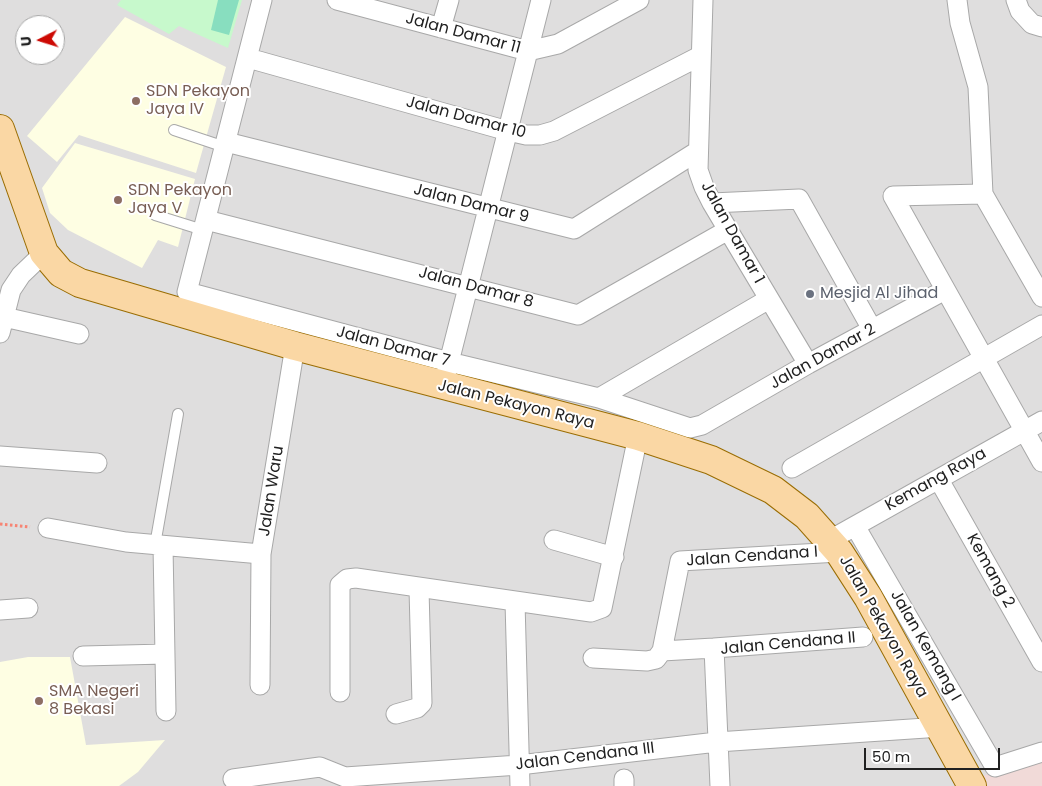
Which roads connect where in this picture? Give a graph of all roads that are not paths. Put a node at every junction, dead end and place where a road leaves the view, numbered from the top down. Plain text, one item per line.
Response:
1 (262, 0) edge
2 (336, 0) edge
3 (449, 0) edge
4 (541, 0) edge
5 (702, 0) edge
6 (956, 0) edge
7 (1016, 0) edge
8 (636, 1) edge
9 (368, 4) edge
10 (1042, 27) edge
11 (441, 28) junction
12 (528, 51) junction
13 (700, 56) junction
14 (248, 58) junction
15 (0, 129) edge
16 (174, 130) dead end
17 (508, 131) junction
18 (226, 145) junction
19 (698, 151) junction
20 (983, 194) junction
21 (712, 203) junction
22 (488, 209) junction
23 (155, 215) dead end
24 (205, 225) junction
25 (728, 230) junction
26 (44, 252) junction
27 (469, 285) junction
28 (945, 290) junction
29 (1042, 297) edge
30 (768, 299) junction
31 (2, 325) edge
32 (1042, 325) edge
33 (872, 329) junction
34 (79, 334) dead end
35 (295, 346) junction
36 (984, 359) junction
37 (808, 364) junction
38 (446, 374) junction
39 (599, 398) junction
40 (178, 414) dead end
41 (1042, 420) edge
42 (702, 425) joint
43 (1024, 430) junction
44 (638, 436) junction
45 (0, 456) edge
46 (1042, 462) edge
47 (97, 463) dead end
48 (792, 468) dead end
49 (939, 480) junction
50 (855, 526) junction
51 (48, 528) road end
52 (554, 540) dead end
53 (159, 546) junction
54 (834, 546) junction
55 (262, 554) junction
56 (614, 557) junction
57 (419, 589) junction
58 (515, 602) junction
59 (28, 608) dead end
60 (0, 610) edge
61 (863, 637) dead end
62 (714, 648) junction
63 (662, 651) junction
64 (165, 654) junction
65 (82, 656) dead end
66 (593, 658) dead end
67 (1042, 662) edge
68 (260, 686) dead end
69 (340, 692) dead end
70 (166, 711) dead end
71 (396, 714) dead end
72 (941, 727) junction
73 (717, 742) junction
74 (1042, 752) edge
75 (519, 765) junction
76 (474, 777) edge
77 (233, 779) dead end
78 (520, 786) edge
79 (720, 786) edge
80 (972, 786) edge

1 - 14 street
2 - 9 street, Jalan Damar 11
3 - 11 street
4 - 12 street
5 - 13 street, Jalan Damar 1
6 - 20 street
7 - 10 street
8 - 12 street, Jalan Damar 11
9 - 11 street, Jalan Damar 11
11 - 12 street, Jalan Damar 11
12 - 17 street
13 - 17 street, Jalan Damar 10
13 - 19 street, Jalan Damar 1
14 - 17 street, Jalan Damar 10
14 - 18 street
15 - 26 main road, Jalan Pekayon Raya
16 - 18 lane
17 - 22 street
18 - 22 street, Jalan Damar 9
18 - 24 street
19 - 21 street, Jalan Damar 1
19 - 22 street, Jalan Damar 9
20 - 28 street
20 - 29 street
21 - 25 street, Jalan Damar 1
21 - 33 street
22 - 27 street
23 - 24 lane
24 - 27 street, Jalan Damar 8
24 - 38 street, Jalan Damar 7
25 - 27 street, Jalan Damar 8
25 - 30 street, Jalan Damar 1
26 - 31 street
26 - 35 main road, Jalan Pekayon Raya
27 - 38 street
28 - 33 street, Jalan Damar 2
28 - 36 street
30 - 37 street, Jalan Damar 1
30 - 39 street
31 - 34 street
32 - 36 street
33 - 37 street, Jalan Damar 2
35 - 38 main road, Jalan Pekayon Raya
35 - 55 street, Jalan Waru
36 - 43 street
36 - 48 street
37 - 42 street, Jalan Damar 2
38 - 39 street, Jalan Damar 7
38 - 44 main road, Jalan Pekayon Raya
39 - 42 street, Jalan Damar 7
40 - 53 lane
41 - 43 street, Kemang Raya
43 - 46 street
43 - 49 street, Kemang Raya
44 - 54 main road, Jalan Pekayon Raya
44 - 56 street
45 - 47 street
49 - 50 street, Kemang Raya
49 - 67 street, Kemang 2
50 - 54 street, Kemang Raya
50 - 74 street, Jalan Kemang I
51 - 53 street, Jalan Waru
52 - 56 street
53 - 55 street, Jalan Waru
53 - 64 street
54 - 63 street, Jalan Cendana I
54 - 72 main road, Jalan Pekayon Raya
55 - 68 street
56 - 58 street
57 - 58 street
57 - 69 street
57 - 71 street
58 - 75 street
59 - 60 street
61 - 62 street, Jalan Cendana II
62 - 63 street
62 - 73 street, Jalan Cendana II
63 - 66 street
64 - 65 street
64 - 70 street
72 - 73 street, Jalan Cendana III
72 - 80 main road, Jalan Pekayon Raya
73 - 75 street, Jalan Cendana III
73 - 79 street, Jalan Cendana II
75 - 76 street, Jalan Cendana III
75 - 78 street
76 - 77 street, Jalan Cendana III

